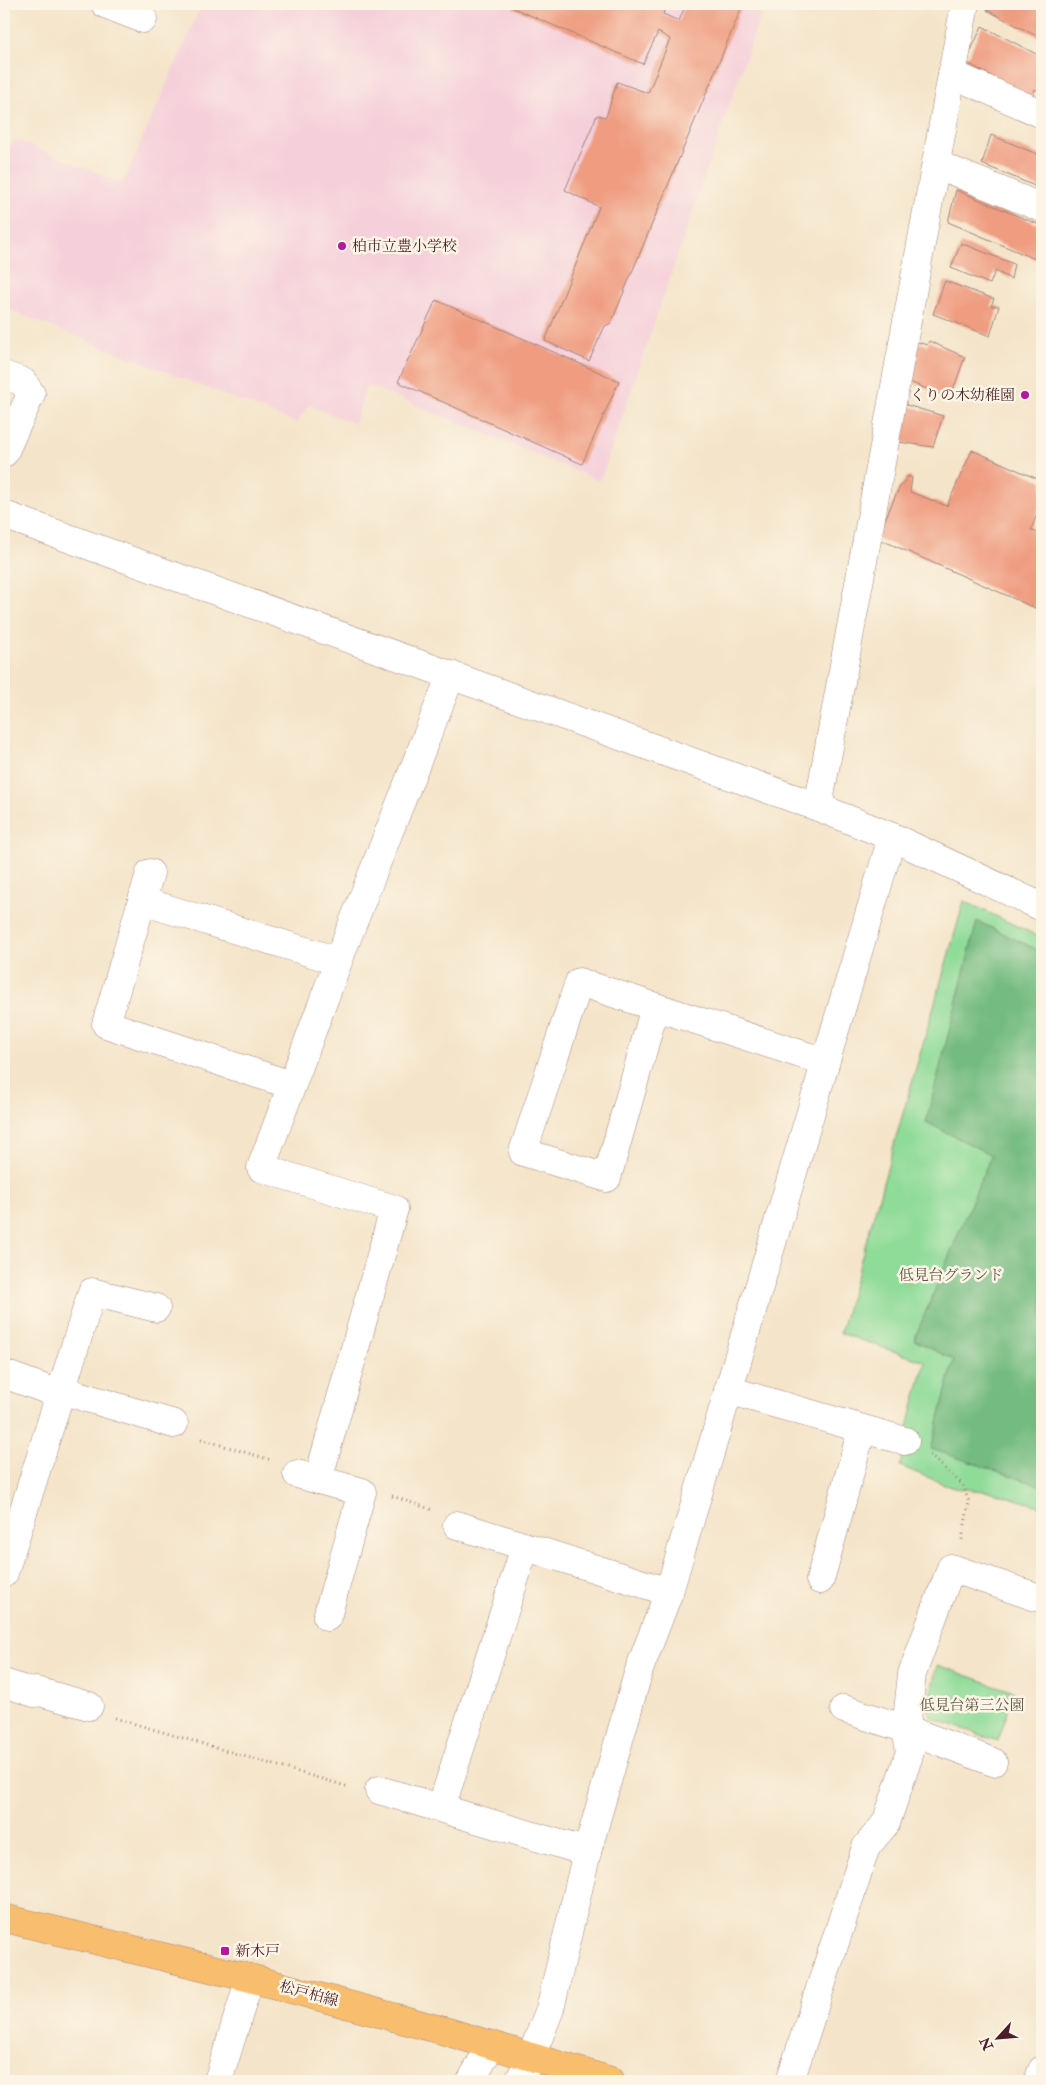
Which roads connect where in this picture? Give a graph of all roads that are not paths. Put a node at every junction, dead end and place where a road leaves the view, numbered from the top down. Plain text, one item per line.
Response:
1 (105, 4) edge
2 (965, 4) edge
3 (143, 19) dead end
4 (952, 74) junction
5 (1042, 114) edge
6 (936, 164) junction
7 (1042, 208) edge
8 (4, 375) edge
9 (4, 453) edge
10 (4, 515) edge
11 (451, 675) junction
12 (818, 806) junction
13 (892, 836) junction
14 (150, 873) dead end
15 (142, 901) junction
16 (1042, 907) edge
17 (342, 952) junction
18 (655, 1007) junction
19 (826, 1062) junction
20 (291, 1084) junction
21 (156, 1308) dead end
22 (4, 1374) edge
23 (728, 1390) junction
24 (60, 1392) junction
25 (174, 1424) road end
26 (862, 1429) junction
27 (905, 1441) road end
28 (458, 1526) road end
29 (526, 1547) junction
30 (4, 1573) edge
31 (820, 1580) dead end
32 (668, 1592) junction
33 (1036, 1596) dead end
34 (327, 1617) dead end
35 (4, 1683) edge
36 (89, 1706) road end
37 (844, 1709) dead end
38 (906, 1729) junction
39 (994, 1762) dead end
40 (379, 1790) road end
41 (442, 1808) junction
42 (586, 1852) junction
43 (4, 1918) edge
44 (250, 1978) junction
45 (491, 2045) junction
46 (531, 2058) junction
47 (1042, 2070) edge
48 (574, 2076) edge
49 (218, 2081) edge
50 (471, 2081) edge
51 (519, 2081) edge
52 (611, 2081) edge
53 (790, 2081) edge
54 (1038, 2081) edge

1 - 3 street
2 - 4 street
4 - 5 street
4 - 6 street
6 - 7 street
6 - 12 street
8 - 9 street
10 - 11 street
11 - 12 street
11 - 17 street
12 - 13 street
13 - 16 street
13 - 19 street
14 - 15 street
15 - 17 street
15 - 20 street
17 - 20 street
18 - 18 street
18 - 19 street
19 - 23 street
20 - 34 street
21 - 24 street
22 - 24 street
23 - 26 street
23 - 32 street
24 - 25 street
24 - 30 street
26 - 27 street
26 - 31 street
28 - 29 street
29 - 32 street
29 - 41 street
32 - 42 street
33 - 38 street
35 - 36 street
37 - 38 street
38 - 39 street
38 - 53 street
40 - 41 street
41 - 42 street
42 - 46 street
43 - 44 main road, 松戸柏線
44 - 45 main road, 松戸柏線
44 - 49 street
45 - 46 main road, 松戸柏線
45 - 50 street
46 - 48 main road, 松戸柏線
46 - 51 street
47 - 54 street
48 - 52 main road, 松戸柏線

